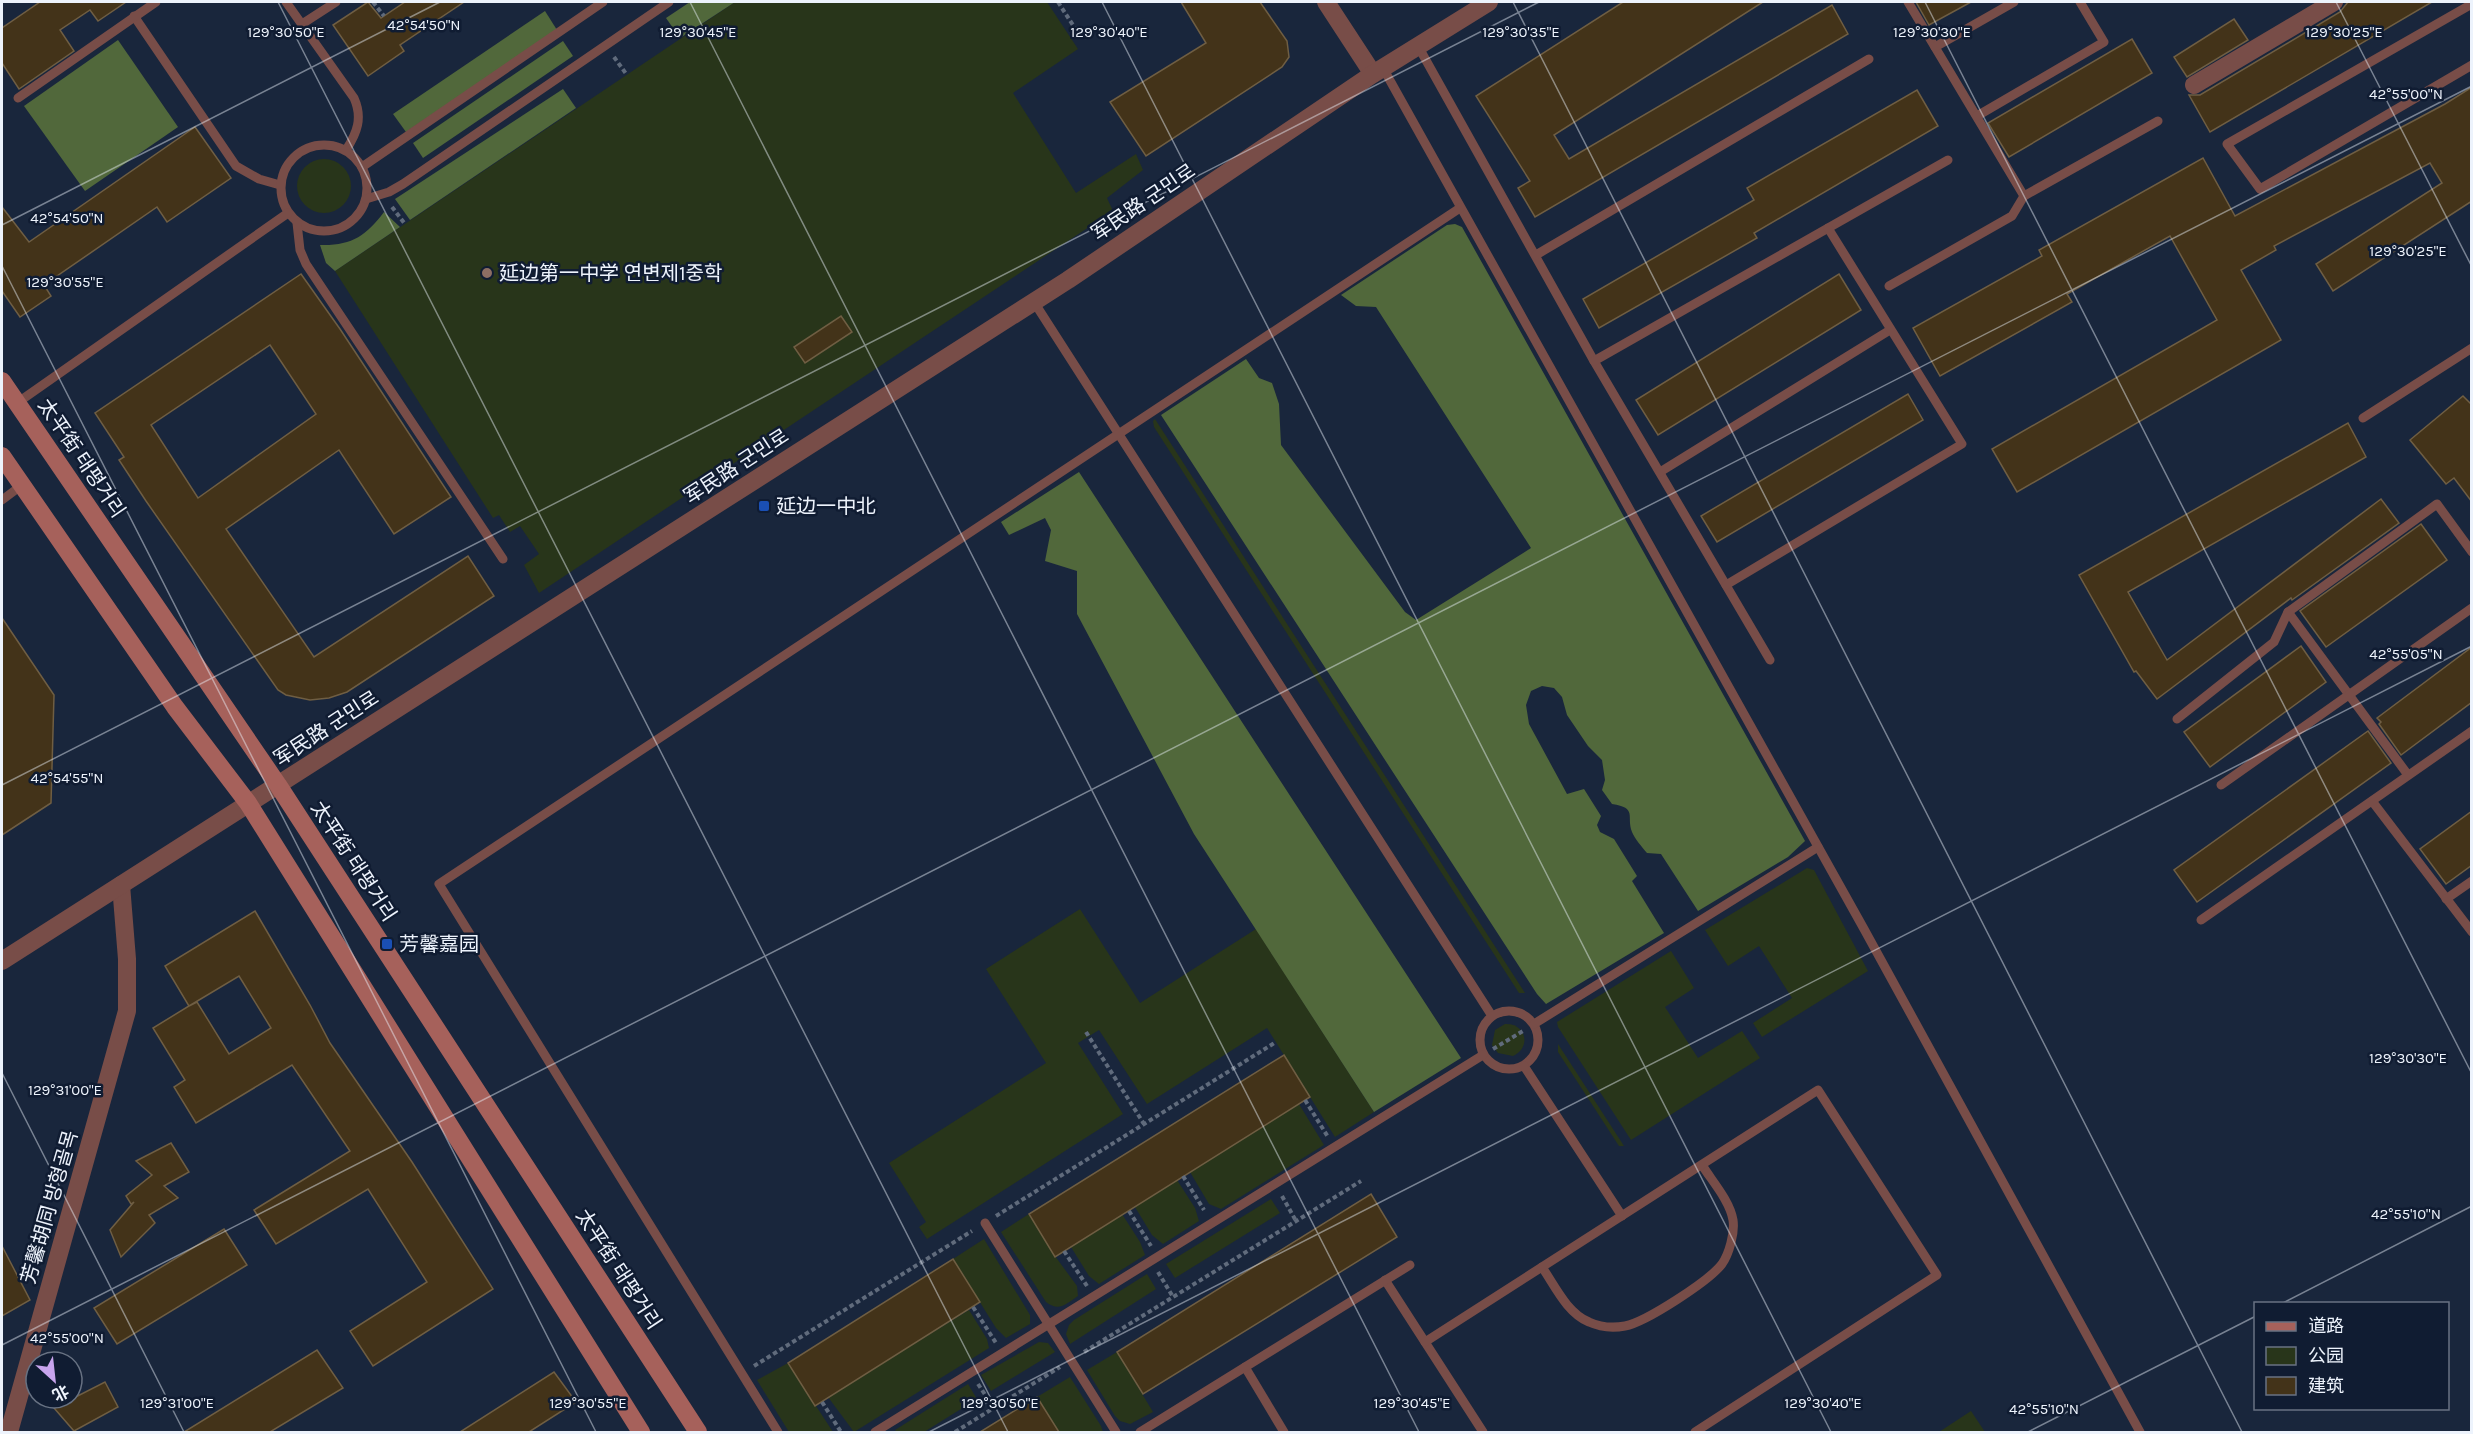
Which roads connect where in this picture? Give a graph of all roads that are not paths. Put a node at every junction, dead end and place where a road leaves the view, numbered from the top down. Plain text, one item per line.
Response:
1 (156, 2) edge
2 (286, 2) edge
3 (336, 2) edge
4 (603, 2) edge
5 (669, 2) edge
6 (1326, 2) edge
7 (1489, 2) edge
8 (1908, 2) edge
9 (2014, 2) edge
10 (2080, 2) edge
11 (2334, 2) edge
12 (2472, 4) edge
13 (134, 16) junction
14 (302, 24) junction
15 (1418, 46) junction
16 (1935, 47) junction
17 (1869, 59) dead end
18 (2472, 65) edge
19 (1378, 71) junction
20 (2194, 85) dead end
21 (18, 99) dead end
22 (1977, 116) junction
23 (2158, 121) dead end
24 (346, 150) junction
25 (1948, 160) dead end
26 (362, 167) junction
27 (280, 185) junction
28 (2024, 196) junction
29 (366, 199) junction
30 (1460, 208) junction
31 (288, 213) junction
32 (297, 223) junction
33 (1828, 228) junction
34 (1536, 255) junction
35 (1889, 286) dead end
36 (1034, 302) junction
37 (1890, 330) junction
38 (2472, 348) edge
39 (1594, 361) junction
40 (2, 381) edge
41 (17, 403) junction
42 (2363, 418) dead end
43 (1119, 434) junction
44 (2, 456) edge
45 (1660, 472) junction
46 (22, 485) junction
47 (2, 500) edge
48 (2472, 552) edge
49 (503, 559) dead end
50 (1726, 585) junction
51 (2472, 608) edge
52 (2288, 612) junction
53 (1770, 660) dead end
54 (2349, 694) junction
55 (2177, 719) dead end
56 (2472, 731) edge
57 (2408, 775) junction
58 (279, 785) junction
59 (2221, 785) dead end
60 (2372, 801) junction
61 (248, 803) junction
62 (1818, 847) junction
63 (2472, 881) edge
64 (121, 885) junction
65 (2446, 899) junction
66 (2201, 920) dead end
67 (2472, 932) edge
68 (2, 961) edge
69 (1492, 1016) junction
70 (1533, 1024) junction
71 (1483, 1055) junction
72 (1524, 1066) junction
73 (1702, 1165) junction
74 (1622, 1216) junction
75 (985, 1223) road end
76 (1410, 1264) dead end
77 (1542, 1267) junction
78 (1385, 1280) junction
79 (1048, 1325) junction
80 (1425, 1342) junction
81 (1245, 1367) junction
82 (9, 1432) edge
83 (641, 1432) edge
84 (698, 1432) edge
85 (778, 1432) edge
86 (875, 1432) edge
87 (1116, 1432) edge
88 (1140, 1432) edge
89 (1284, 1432) edge
90 (1483, 1432) edge
91 (1695, 1432) edge
92 (2140, 1432) edge

1 - 13 lane
2 - 14 lane
3 - 14 lane
4 - 26 lane
5 - 29 lane
6 - 19 street
7 - 15 street, 军民路 군민로
8 - 16 lane
9 - 16 lane
10 - 22 lane
11 - 20 street
12 - 18 lane
13 - 21 lane
13 - 27 lane
14 - 24 lane
15 - 19 street, 军民路 군민로
15 - 34 lane
16 - 22 lane
17 - 34 lane
19 - 30 lane
19 - 36 street, 军民路 군민로
22 - 28 lane
23 - 28 lane
24 - 26 lane
24 - 27 lane
25 - 33 lane
26 - 29 lane
27 - 31 lane
28 - 35 lane
29 - 32 lane
30 - 43 lane
30 - 62 lane
31 - 32 lane
31 - 41 lane
32 - 49 lane
33 - 37 lane
33 - 39 lane
34 - 39 lane
36 - 43 lane
36 - 58 street, 军民路 군민로
37 - 45 lane
37 - 50 lane
38 - 42 lane
39 - 45 lane
40 - 41 main road, 太平街 태평거리
41 - 58 main road, 太平街 태평거리
43 - 69 lane
43 - 85 lane
44 - 46 main road
45 - 50 lane
46 - 47 lane
46 - 61 main road
48 - 52 lane
50 - 53 lane
51 - 54 lane
52 - 54 lane
52 - 55 lane
54 - 57 lane
54 - 59 lane
56 - 57 lane
57 - 60 lane
58 - 61 street, 军民路 군민로
58 - 84 main road, 太平街 태평거리
60 - 65 lane
60 - 66 lane
61 - 64 street, 军民路 군민로
61 - 83 main road
62 - 70 lane
62 - 92 lane
63 - 65 lane
64 - 68 street, 军民路 군민로
64 - 82 street, 芳馨胡同 방형골목
65 - 67 lane
69 - 70 lane
69 - 71 lane
70 - 72 lane
71 - 72 lane
71 - 79 lane
72 - 74 lane
73 - 74 lane
73 - 77 lane
73 - 91 lane
74 - 77 lane
75 - 79 lane
76 - 78 lane
77 - 80 lane
78 - 80 lane
78 - 81 lane
79 - 86 lane
79 - 87 lane
80 - 90 lane
81 - 88 lane
81 - 89 lane

